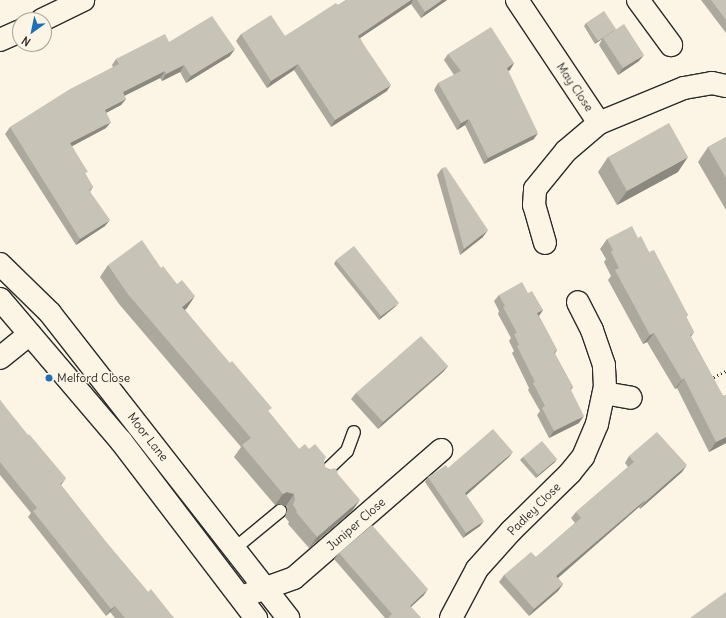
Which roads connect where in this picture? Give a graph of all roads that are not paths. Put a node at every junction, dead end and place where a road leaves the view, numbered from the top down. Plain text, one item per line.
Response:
1 (84, 0) edge
2 (516, 0) edge
3 (638, 0) edge
4 (52, 15) edge
5 (12, 34) edge
6 (0, 40) edge
7 (671, 44) dead end
8 (726, 86) edge
9 (599, 123) junction
10 (545, 243) dead end
11 (0, 264) edge
12 (0, 299) edge
13 (578, 302) dead end
14 (30, 334) junction
15 (0, 358) edge
16 (604, 392) junction
17 (631, 398) dead end
18 (354, 432) dead end
19 (441, 450) dead end
20 (323, 474) edge
21 (280, 511) edge
22 (234, 549) junction
23 (265, 589) junction
24 (241, 597) junction
25 (256, 618) edge
26 (288, 618) edge
27 (451, 618) edge

1 - 4 street
2 - 9 street, May Close
3 - 7 street
5 - 6 street
8 - 9 street, May Close
9 - 10 street
11 - 22 street, Moor Lane
12 - 14 street, Moor Lane
13 - 16 street, Padley Close
14 - 15 street
14 - 24 street, Moor Lane
16 - 17 street
16 - 27 street, Padley Close
18 - 20 lane
19 - 23 street, Juniper Close
21 - 22 lane
22 - 23 street, Moor Lane
23 - 24 street, Juniper Close
23 - 26 street, Moor Lane
24 - 25 street, Moor Lane

